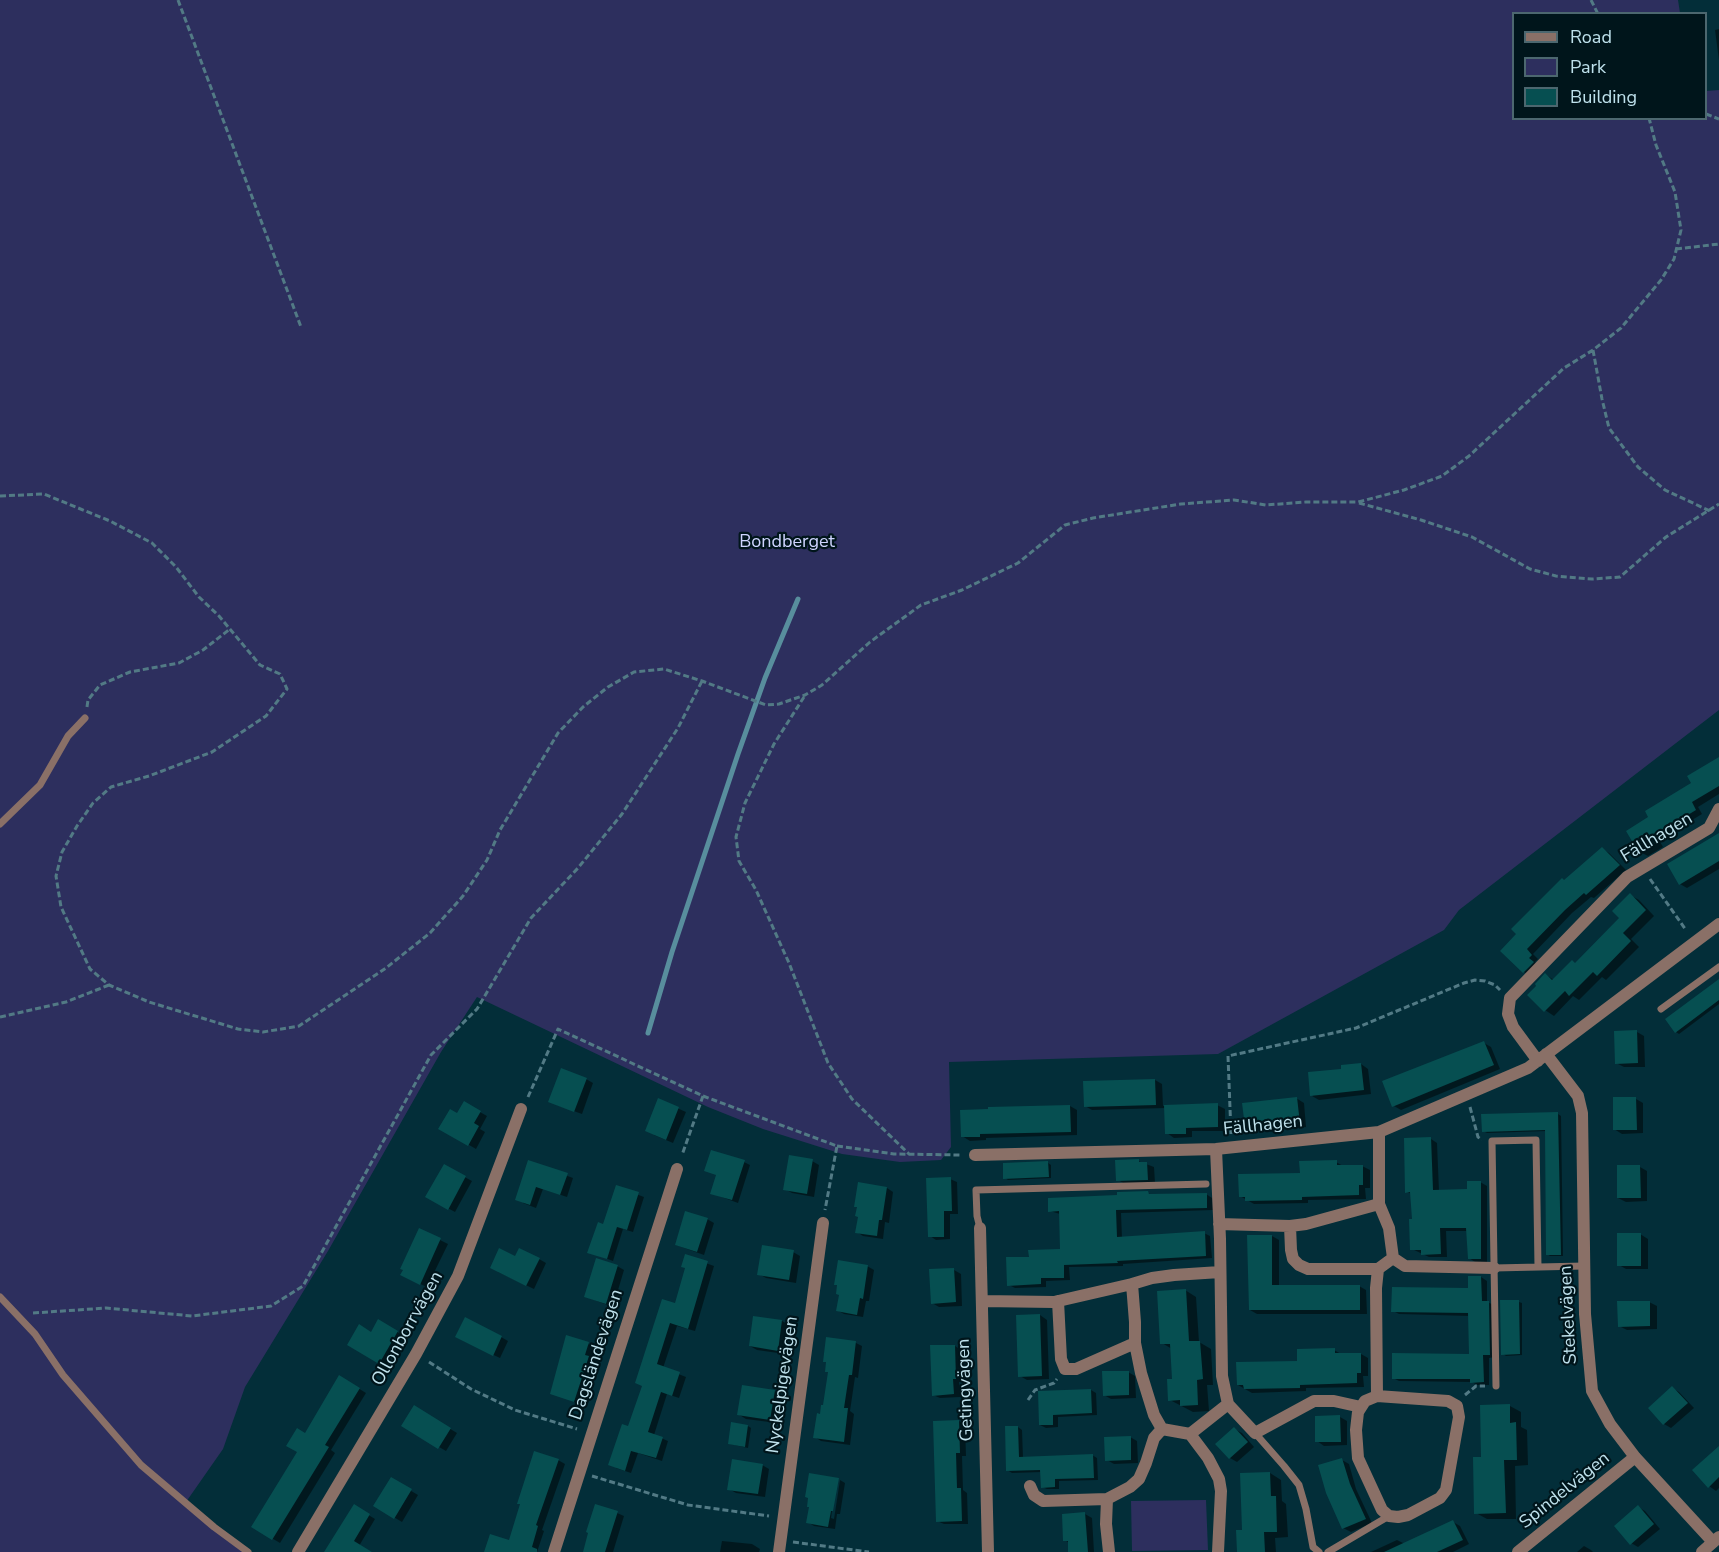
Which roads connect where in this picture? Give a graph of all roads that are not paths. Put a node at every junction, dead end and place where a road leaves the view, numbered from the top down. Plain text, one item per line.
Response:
1 (85, 718) road end
2 (1719, 809) edge
3 (0, 824) edge
4 (1719, 924) edge
5 (1719, 967) edge
6 (1661, 1009) dead end
7 (1542, 1057) junction
8 (521, 1109) road end
9 (1379, 1132) junction
10 (1216, 1149) junction
11 (975, 1155) road end
12 (677, 1169) road end
13 (1206, 1184) dead end
14 (1378, 1203) junction
15 (823, 1223) road end
16 (1219, 1224) junction
17 (1290, 1226) junction
18 (980, 1228) joint
19 (1393, 1258) junction
20 (1584, 1266) junction
21 (1538, 1267) junction
22 (1494, 1268) junction
23 (1378, 1269) junction
24 (1220, 1272) junction
25 (1132, 1284) junction
26 (0, 1297) edge
27 (1058, 1301) junction
28 (982, 1302) junction
29 (1135, 1343) junction
30 (1496, 1386) road end
31 (1377, 1396) junction
32 (1228, 1404) junction
33 (1361, 1407) junction
34 (1162, 1429) junction
35 (1255, 1433) junction
36 (1190, 1434) junction
37 (1635, 1457) junction
38 (1030, 1486) dead end
39 (1107, 1499) junction
40 (1389, 1516) junction
41 (1716, 1539) edge
42 (779, 1546) edge
43 (248, 1552) edge
44 (298, 1552) edge
45 (554, 1552) edge
46 (988, 1552) edge
47 (1108, 1552) edge
48 (1218, 1552) edge
49 (1318, 1552) edge
50 (1328, 1552) edge
51 (1518, 1552) edge
52 (1702, 1552) edge

1 - 3 lane
2 - 7 street, Fällhagen
4 - 7 street, Fällhagen
5 - 6 lane
7 - 9 street, Fällhagen
7 - 20 street, Stekelvägen
8 - 44 street, Ollonborrvägen
9 - 10 street, Fällhagen
9 - 14 street
10 - 11 street, Fällhagen
10 - 16 street
12 - 45 street, Dagsländevägen
13 - 18 lane
14 - 17 street
14 - 19 street
15 - 42 street, Nyckelpigevägen
16 - 17 street
16 - 24 street
17 - 23 street
18 - 28 street, Getingvägen
19 - 22 street
19 - 23 street
20 - 21 lane
20 - 37 street, Stekelvägen
21 - 22 lane
21 - 22 lane
22 - 30 lane
23 - 31 street
24 - 25 street
24 - 32 street
25 - 27 street
25 - 29 street
26 - 43 lane
27 - 28 street
27 - 29 street
28 - 46 street, Getingvägen
29 - 34 street
31 - 33 street
31 - 40 street
32 - 35 street
32 - 36 street
33 - 35 street
33 - 40 street
34 - 36 street
34 - 39 street
35 - 49 lane
36 - 48 street
37 - 41 street, Stekelvägen
37 - 51 street, Spindelvägen
38 - 39 street
39 - 47 street
40 - 50 lane
41 - 52 street

